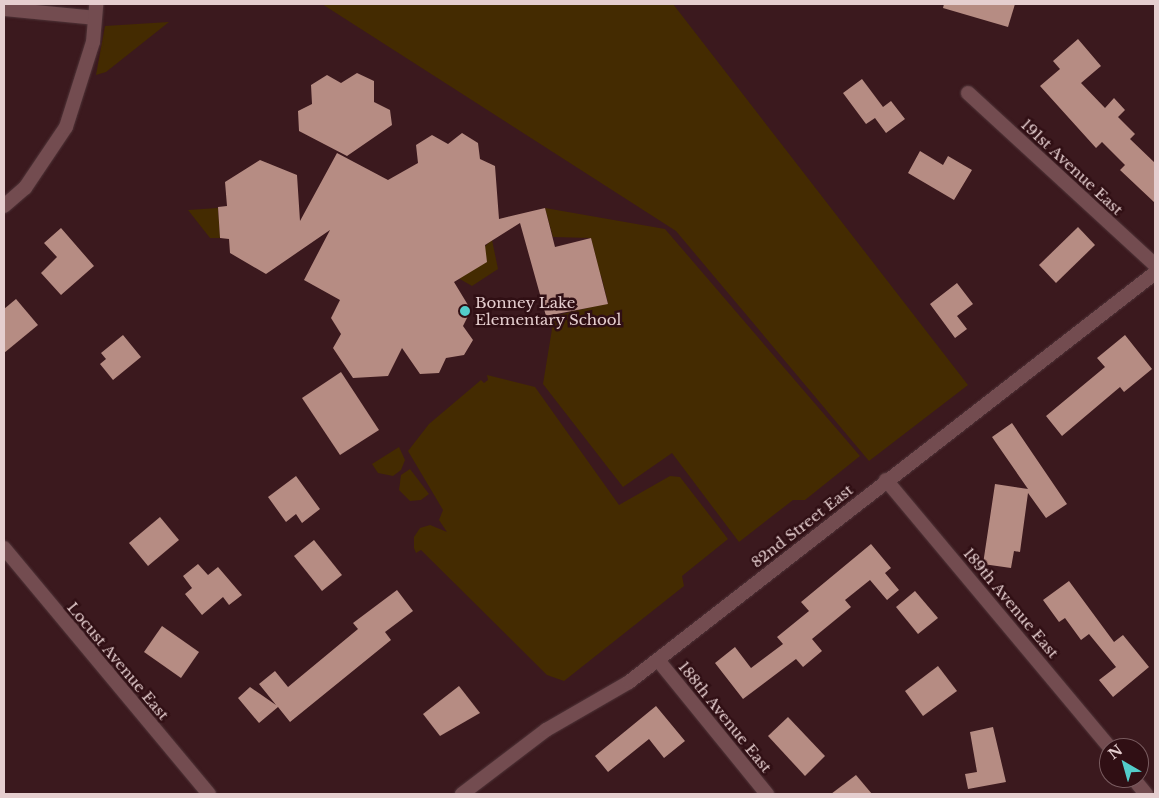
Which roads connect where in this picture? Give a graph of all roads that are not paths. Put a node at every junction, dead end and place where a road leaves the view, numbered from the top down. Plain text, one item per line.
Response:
1 (4, 9) edge
2 (96, 11) edge
3 (968, 93) dead end
4 (4, 206) edge
5 (1155, 264) edge
6 (1155, 273) edge
7 (886, 480) junction
8 (4, 548) edge
9 (658, 660) junction
10 (1102, 738) edge
11 (209, 794) edge
12 (462, 794) edge
13 (767, 794) edge

1 - 2 street
2 - 4 street
3 - 5 street, 191st Avenue East
6 - 7 street, 82nd Street East
7 - 9 street, 82nd Street East
7 - 10 street, 189th Avenue East
8 - 11 street, Locust Avenue East
9 - 12 street, 82nd Street East
9 - 13 street, 188th Avenue East

